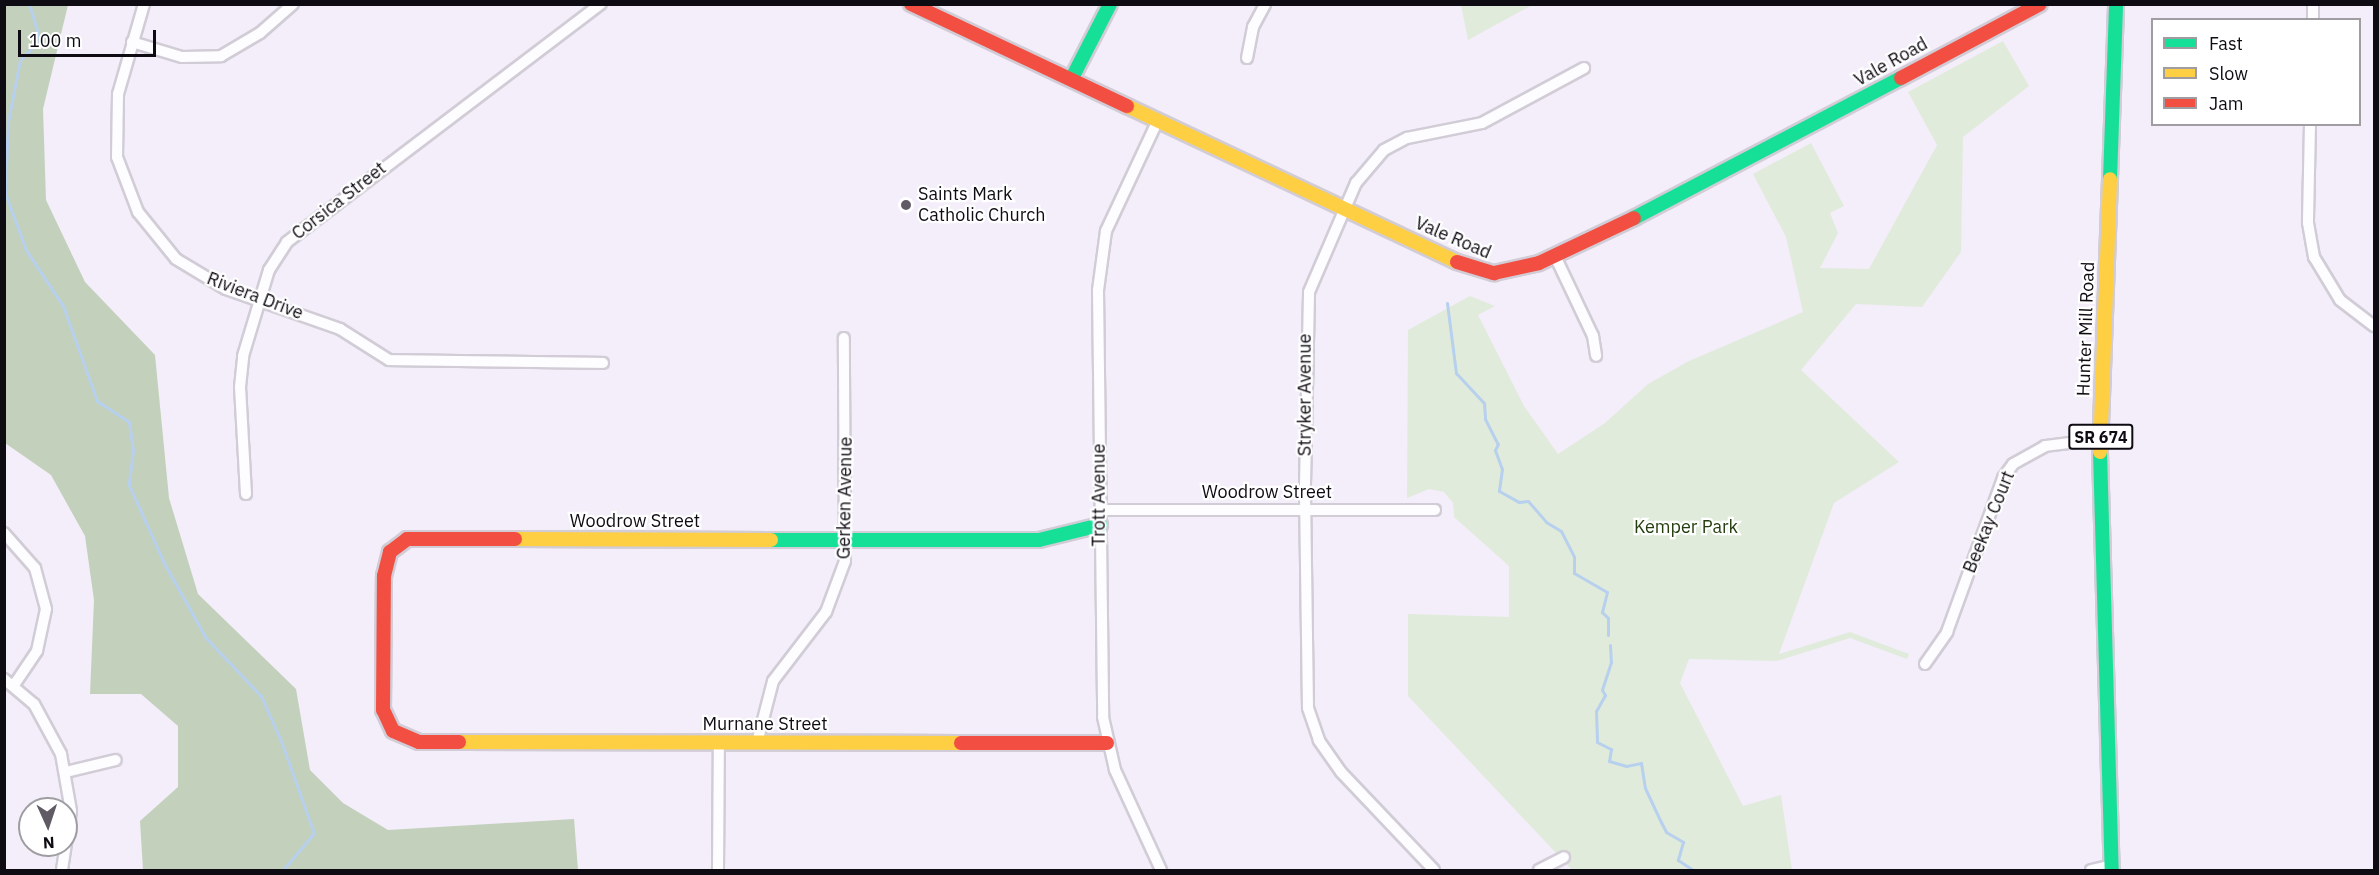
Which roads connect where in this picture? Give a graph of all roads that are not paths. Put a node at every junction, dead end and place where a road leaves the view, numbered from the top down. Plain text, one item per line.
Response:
1 (144, 4) edge
2 (292, 4) edge
3 (600, 4) edge
4 (911, 4) edge
5 (1110, 4) edge
6 (1265, 4) edge
7 (2040, 4) edge
8 (2116, 4) edge
9 (132, 42) junction
10 (1247, 58) dead end
11 (1584, 68) dead end
12 (1072, 78) junction
13 (1158, 120) junction
14 (2310, 126) edge
15 (1343, 208) junction
16 (1555, 256) junction
17 (259, 300) junction
18 (2374, 326) edge
19 (844, 338) dead end
20 (1596, 356) dead end
21 (603, 363) dead end
22 (2101, 439) junction
23 (246, 494) dead end
24 (1100, 510) junction
25 (1305, 510) junction
26 (1435, 510) dead end
27 (1100, 525) junction
28 (4, 533) edge
29 (846, 540) junction
30 (1926, 664) dead end
31 (9, 682) edge
32 (424, 742) joint
33 (719, 742) junction
34 (757, 743) junction
35 (1107, 744) junction
36 (116, 760) dead end
37 (66, 772) junction
38 (1564, 857) dead end
39 (2112, 868) edge
40 (62, 870) edge
41 (718, 870) edge
42 (1161, 870) edge
43 (1434, 870) edge
44 (1539, 870) edge
45 (2091, 870) edge

1 - 9 street, Riviera Drive
2 - 9 street
3 - 17 street, Corsica Street
4 - 12 main road, Vale Road
5 - 12 main road
6 - 10 street
7 - 16 main road, Vale Road
8 - 22 main road, Hunter Mill Road / SR 674
9 - 17 street, Riviera Drive
11 - 15 street, Stryker Avenue
12 - 13 main road, Vale Road
13 - 15 main road, Vale Road
13 - 24 street, Trott Avenue
14 - 18 street
15 - 16 main road, Vale Road
15 - 25 street, Stryker Avenue
16 - 20 street
17 - 21 street, Riviera Drive
17 - 23 street, Corsica Street
19 - 29 street, Gerken Avenue
22 - 30 street, Beekay Court
22 - 39 main road, Hunter Mill Road / SR 674
24 - 25 street, Woodrow Street
24 - 27 street, Trott Avenue
25 - 26 street, Woodrow Street
25 - 43 street, Stryker Avenue
27 - 29 main road, Woodrow Street
27 - 35 street, Trott Avenue
28 - 31 street
29 - 32 main road, Woodrow Street
29 - 34 street, Gerken Avenue
31 - 37 street
32 - 33 main road, Murnane Street
33 - 34 main road, Murnane Street
33 - 41 street
34 - 35 main road, Murnane Street
35 - 42 street, Trott Avenue
36 - 37 street
37 - 40 street
38 - 44 street
39 - 45 street

